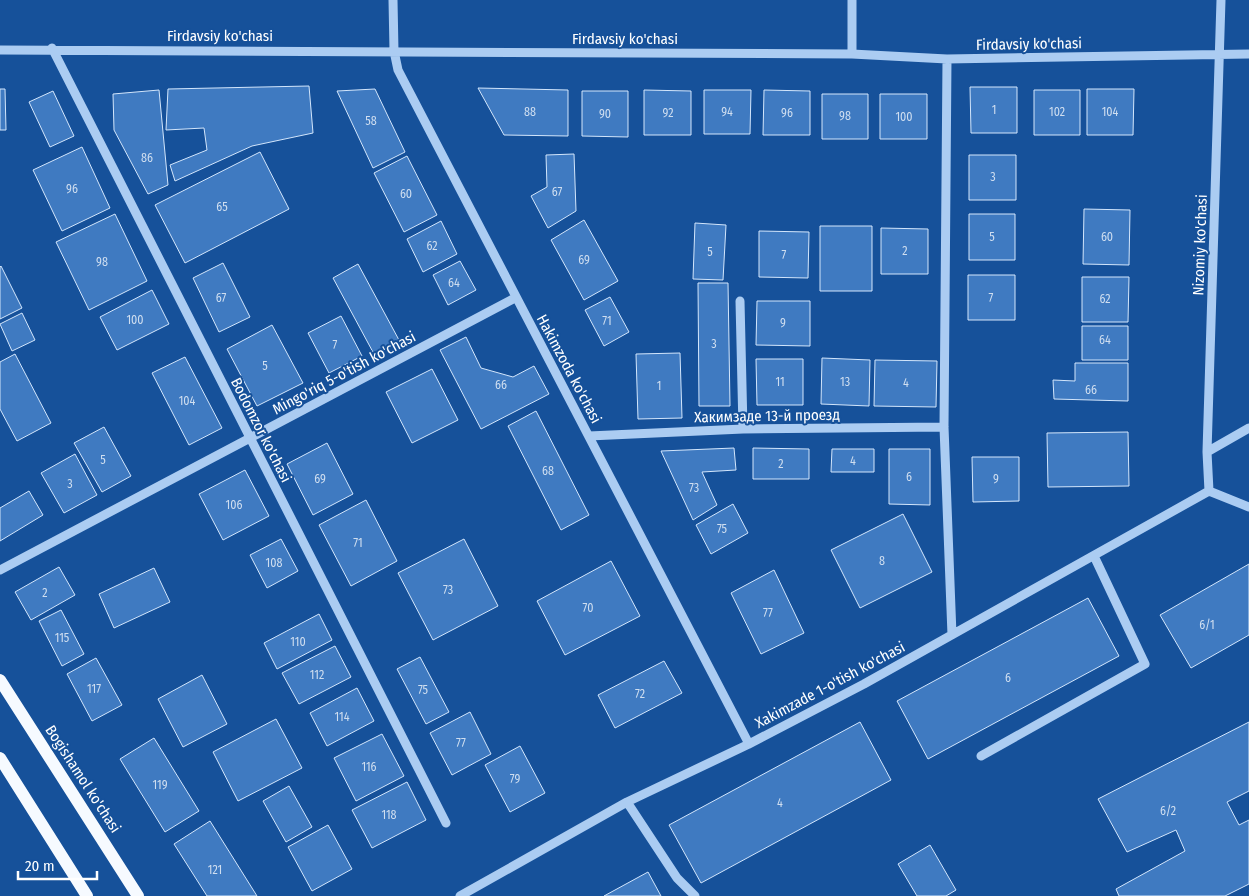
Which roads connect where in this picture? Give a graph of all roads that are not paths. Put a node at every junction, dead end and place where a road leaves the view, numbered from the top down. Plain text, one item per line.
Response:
1 (393, 0) edge
2 (852, 0) edge
3 (1221, 0) edge
4 (52, 48) junction
5 (0, 50) edge
6 (394, 51) junction
7 (852, 54) junction
8 (1249, 54) edge
9 (1220, 55) junction
10 (947, 58) junction
11 (515, 298) junction
12 (740, 301) dead end
13 (944, 426) junction
14 (1249, 428) edge
15 (743, 429) junction
16 (590, 436) junction
17 (250, 438) junction
18 (1207, 452) junction
19 (1209, 492) junction
20 (1249, 507) edge
21 (1094, 556) junction
22 (0, 570) edge
23 (952, 635) junction
24 (0, 680) edge
25 (749, 744) junction
26 (981, 756) dead end
27 (0, 758) edge
28 (627, 802) junction
29 (446, 823) dead end
30 (86, 896) edge
31 (138, 896) edge
32 (460, 896) edge
33 (695, 896) edge

1 - 6 street, Hakimzoda ko'chasi
2 - 7 street
3 - 9 street, Nizomiy ko'chasi
4 - 5 street, Firdavsiy ko'chasi
4 - 6 street, Firdavsiy ko'chasi
4 - 17 street, Bodomzor ko'chasi
6 - 7 street, Firdavsiy ko'chasi
6 - 11 street, Hakimzoda ko'chasi
7 - 10 street, Firdavsiy ko'chasi
8 - 9 street, Firdavsiy ko'chasi
9 - 10 street, Firdavsiy ko'chasi
9 - 18 street, Nizomiy ko'chasi
10 - 13 street
11 - 16 street, Hakimzoda ko'chasi
11 - 17 street, Mingo'riq 5-o'tish ko'chasi
12 - 15 street
13 - 15 street, Хакимзаде 13-й проезд
13 - 23 street
14 - 18 street
15 - 16 street, Хакимзаде 13-й проезд
16 - 25 street, Hakimzoda ko'chasi
17 - 22 street, Mingo'riq 5-o'tish ko'chasi
17 - 29 street, Bodomzor ko'chasi
18 - 19 street, Nizomiy ko'chasi
19 - 20 street
19 - 21 street, Xakimzade 1-o'tish ko'chasi
21 - 23 street, Xakimzade 1-o'tish ko'chasi
21 - 26 street
23 - 25 street, Xakimzade 1-o'tish ko'chasi
24 - 31 main road, Bogishamol ko'chasi
25 - 28 street, Xakimzade 1-o'tish ko'chasi
27 - 30 main road
28 - 32 street, Xakimzade 1-o'tish ko'chasi
28 - 33 street

